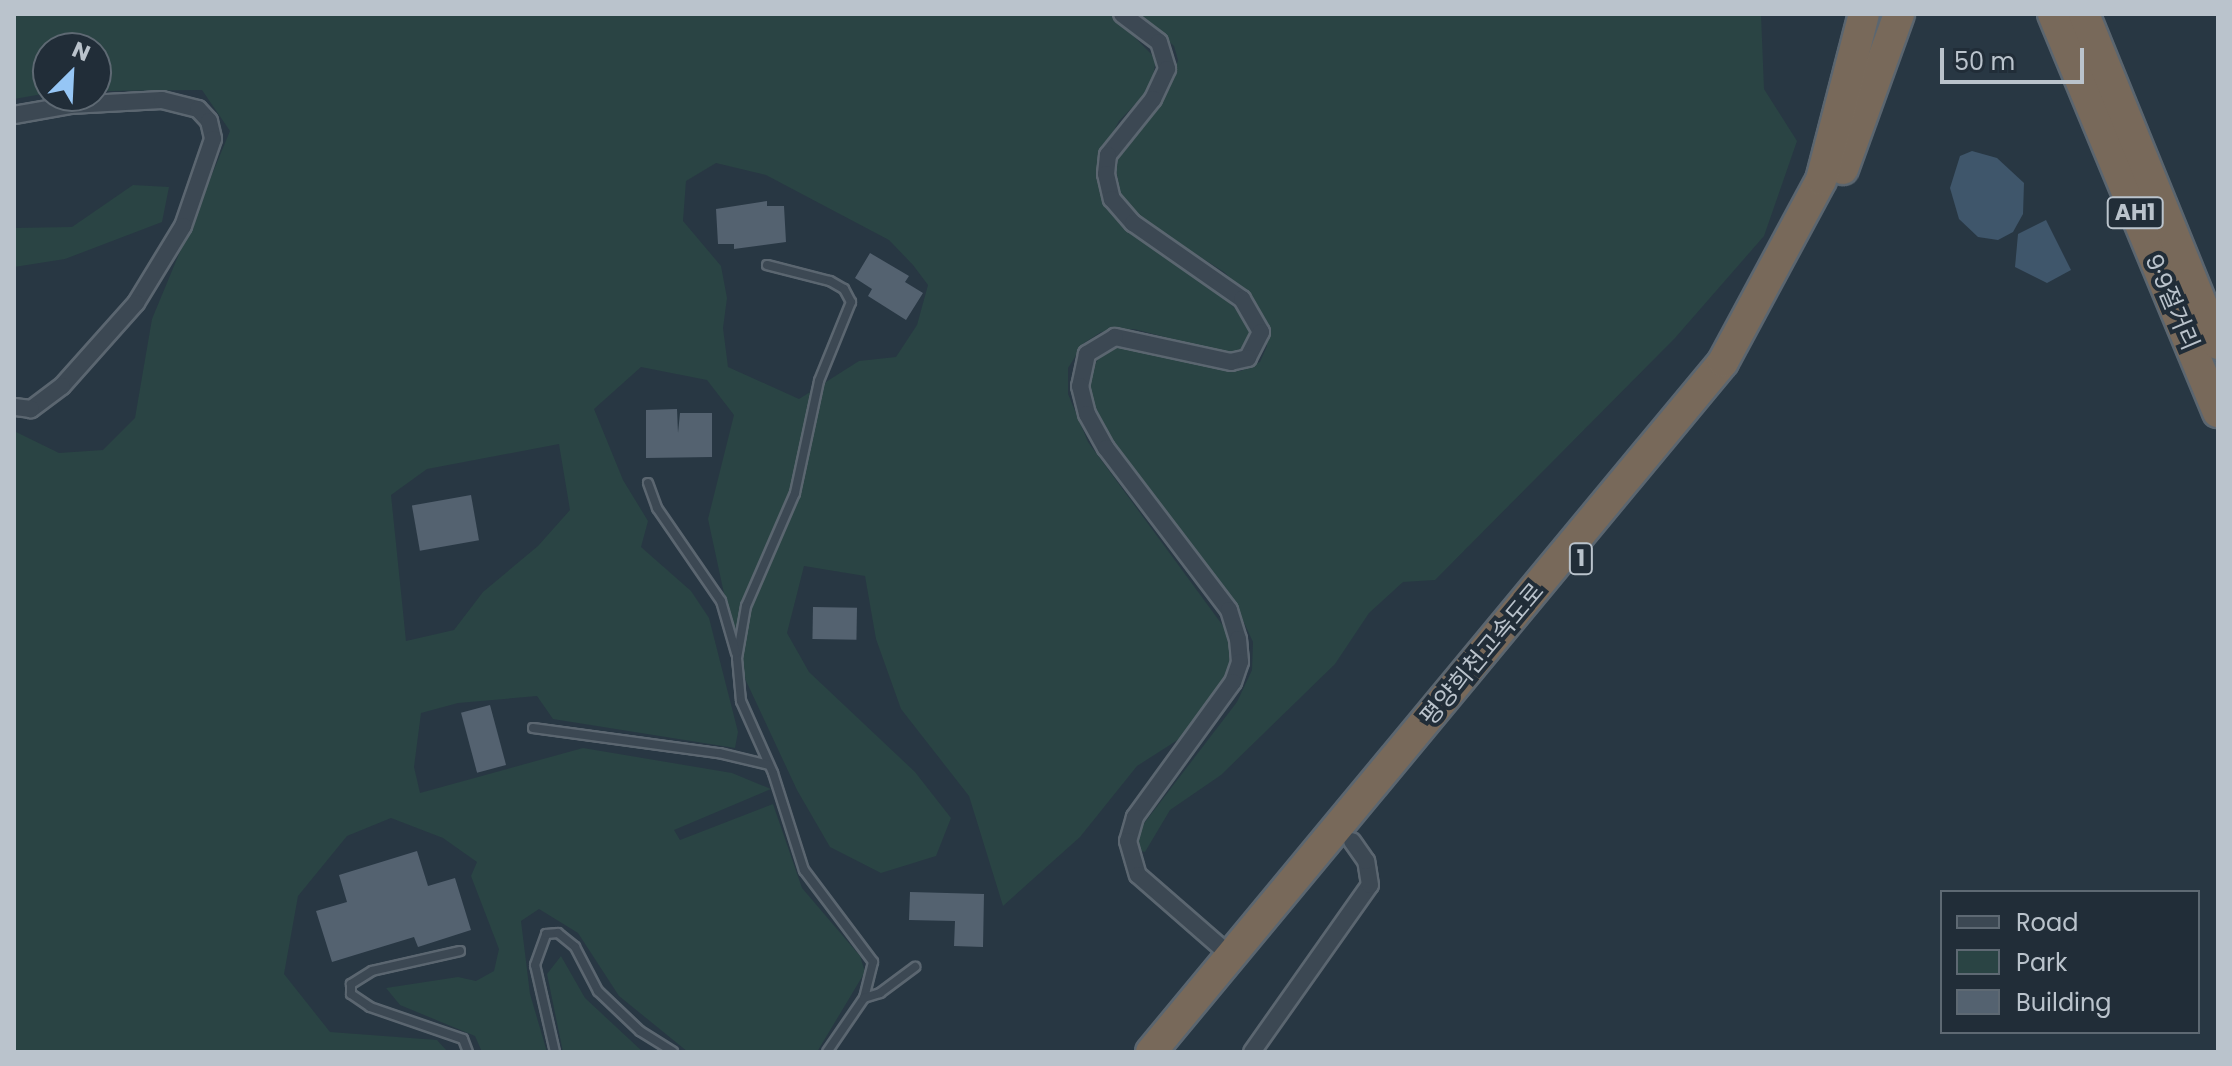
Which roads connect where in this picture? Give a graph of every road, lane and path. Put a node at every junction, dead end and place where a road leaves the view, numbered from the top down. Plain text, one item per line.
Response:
1 (1122, 14) edge
2 (1864, 14) edge
3 (1899, 14) edge
4 (2053, 14) edge
5 (2084, 14) edge
6 (14, 115) edge
7 (767, 265) dead end
8 (2218, 344) edge
9 (14, 407) edge
10 (2218, 412) edge
11 (648, 483) dead end
12 (737, 658) junction
13 (533, 728) dead end
14 (769, 765) junction
15 (1352, 841) junction
16 (460, 951) dead end
17 (1231, 956) junction
18 (915, 967) dead end
19 (864, 998) junction
20 (468, 1052) edge
21 (555, 1052) edge
22 (673, 1052) edge
23 (827, 1052) edge
24 (1151, 1052) edge
25 (1177, 1052) edge
26 (1252, 1052) edge

1 - 17 street
2 - 17 highway, 평양희천고속도로 / 1
3 - 15 highway, 평양희천고속도로 / 1
4 - 10 highway, 9·9절거리 / AH1
5 - 8 highway, 9·9절거리 / AH1
6 - 9 street
7 - 12 lane
11 - 12 lane
12 - 14 lane
13 - 14 lane
14 - 19 lane
15 - 25 highway, 평양희천고속도로 / 1
15 - 26 street
16 - 20 lane
17 - 24 highway, 평양희천고속도로 / 1
18 - 19 lane
19 - 23 lane
21 - 22 lane

